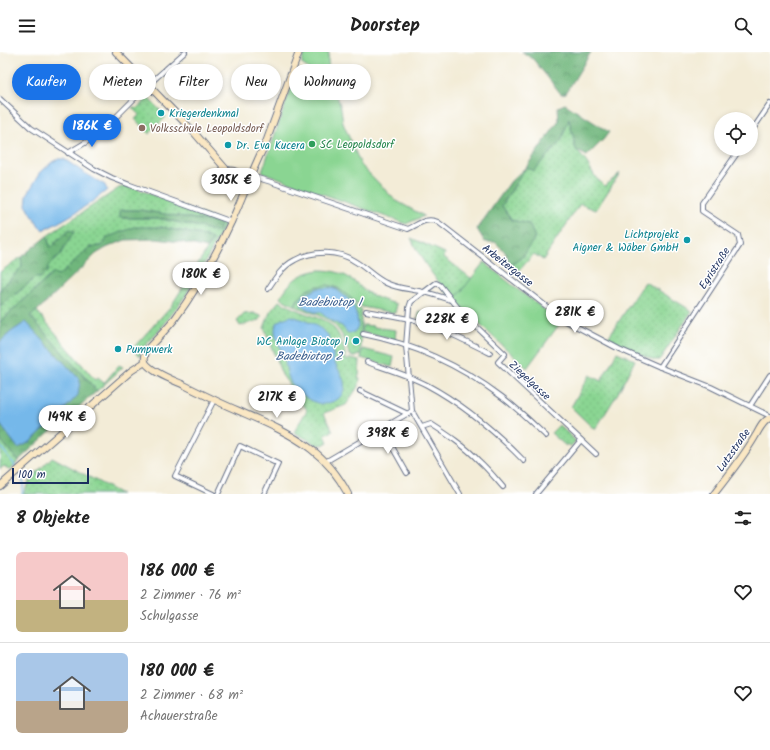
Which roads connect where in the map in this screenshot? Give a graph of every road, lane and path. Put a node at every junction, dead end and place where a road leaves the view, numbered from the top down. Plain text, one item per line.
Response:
1 (116, 52) edge
2 (184, 52) edge
3 (297, 54) edge
4 (128, 64) edge
5 (156, 78) edge
6 (156, 93) edge
7 (0, 99) edge
8 (133, 100) edge
9 (770, 104) edge
10 (758, 122) edge
11 (68, 153) junction
12 (735, 156) edge
13 (250, 179) junction
14 (232, 222) junction
15 (268, 288) dead end
16 (425, 292) junction
17 (451, 300) junction
18 (366, 311) dead end
19 (408, 319) junction
20 (363, 334) dead end
21 (406, 346) junction
22 (490, 353) dead end
23 (145, 362) junction
24 (367, 362) dead end
25 (660, 367) junction
26 (770, 375) edge
27 (408, 377) junction
28 (360, 391) dead end
29 (214, 400) junction
30 (750, 406) junction
31 (410, 412) junction
32 (770, 417) edge
33 (422, 427) junction
34 (382, 429) junction
35 (546, 436) dead end
36 (581, 440) junction
37 (596, 454) dead end
38 (524, 461) dead end
39 (325, 462) junction
40 (407, 473) dead end
41 (0, 486) edge
42 (503, 487) dead end
43 (213, 494) edge
44 (218, 494) edge
45 (264, 494) edge
46 (348, 494) edge
47 (460, 494) edge
48 (536, 494) edge
49 (714, 494) edge

1 - 4 street
2 - 5 street
3 - 13 street
6 - 13 street
7 - 11 street
8 - 11 street
9 - 10 street
11 - 14 street
12 - 25 street, Egristraße
13 - 14 street
13 - 25 street, Arbeitergasse
14 - 23 street
15 - 16 street
16 - 17 street
16 - 17 street, Ziegelgasse
16 - 19 street
17 - 36 street, Ziegelgasse
18 - 19 street
19 - 21 street
19 - 22 street
20 - 21 street
21 - 27 street
21 - 35 street
23 - 29 street
23 - 41 street
24 - 27 street
25 - 30 street, Arbeitergasse
26 - 30 street
27 - 31 street
27 - 38 street
28 - 31 street
29 - 39 street
29 - 43 street
30 - 32 street, Arbeitergasse
31 - 33 street
31 - 34 street
32 - 49 street, Lutzstraße
33 - 42 street
33 - 47 street
34 - 39 street
34 - 40 street
36 - 37 street, Ziegelgasse
36 - 48 street
39 - 46 street
44 - 45 street

